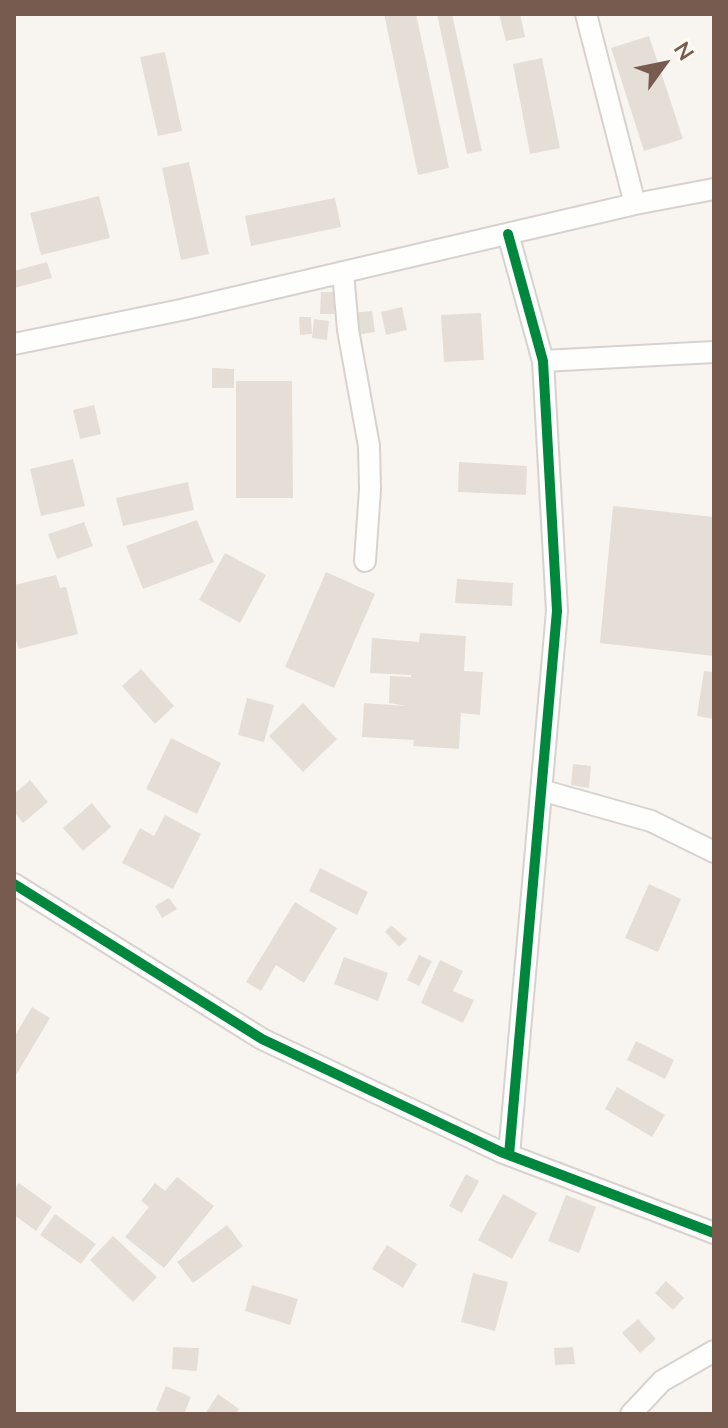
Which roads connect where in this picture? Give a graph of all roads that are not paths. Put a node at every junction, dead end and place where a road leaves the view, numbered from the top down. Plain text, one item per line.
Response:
1 (586, 14) edge
2 (714, 189) edge
3 (635, 204) junction
4 (508, 234) junction
5 (343, 272) junction
6 (14, 344) edge
7 (714, 352) edge
8 (543, 361) junction
9 (365, 561) dead end
10 (541, 790) junction
11 (714, 852) edge
12 (14, 884) edge
13 (509, 1155) junction
14 (714, 1233) edge
15 (714, 1351) edge
16 (631, 1414) edge

1 - 3 street
2 - 3 street
3 - 4 street
4 - 5 street
4 - 8 street
5 - 6 street
5 - 9 street
7 - 8 street
8 - 10 street
10 - 11 street
10 - 13 street
12 - 13 street
13 - 14 street
15 - 16 street

